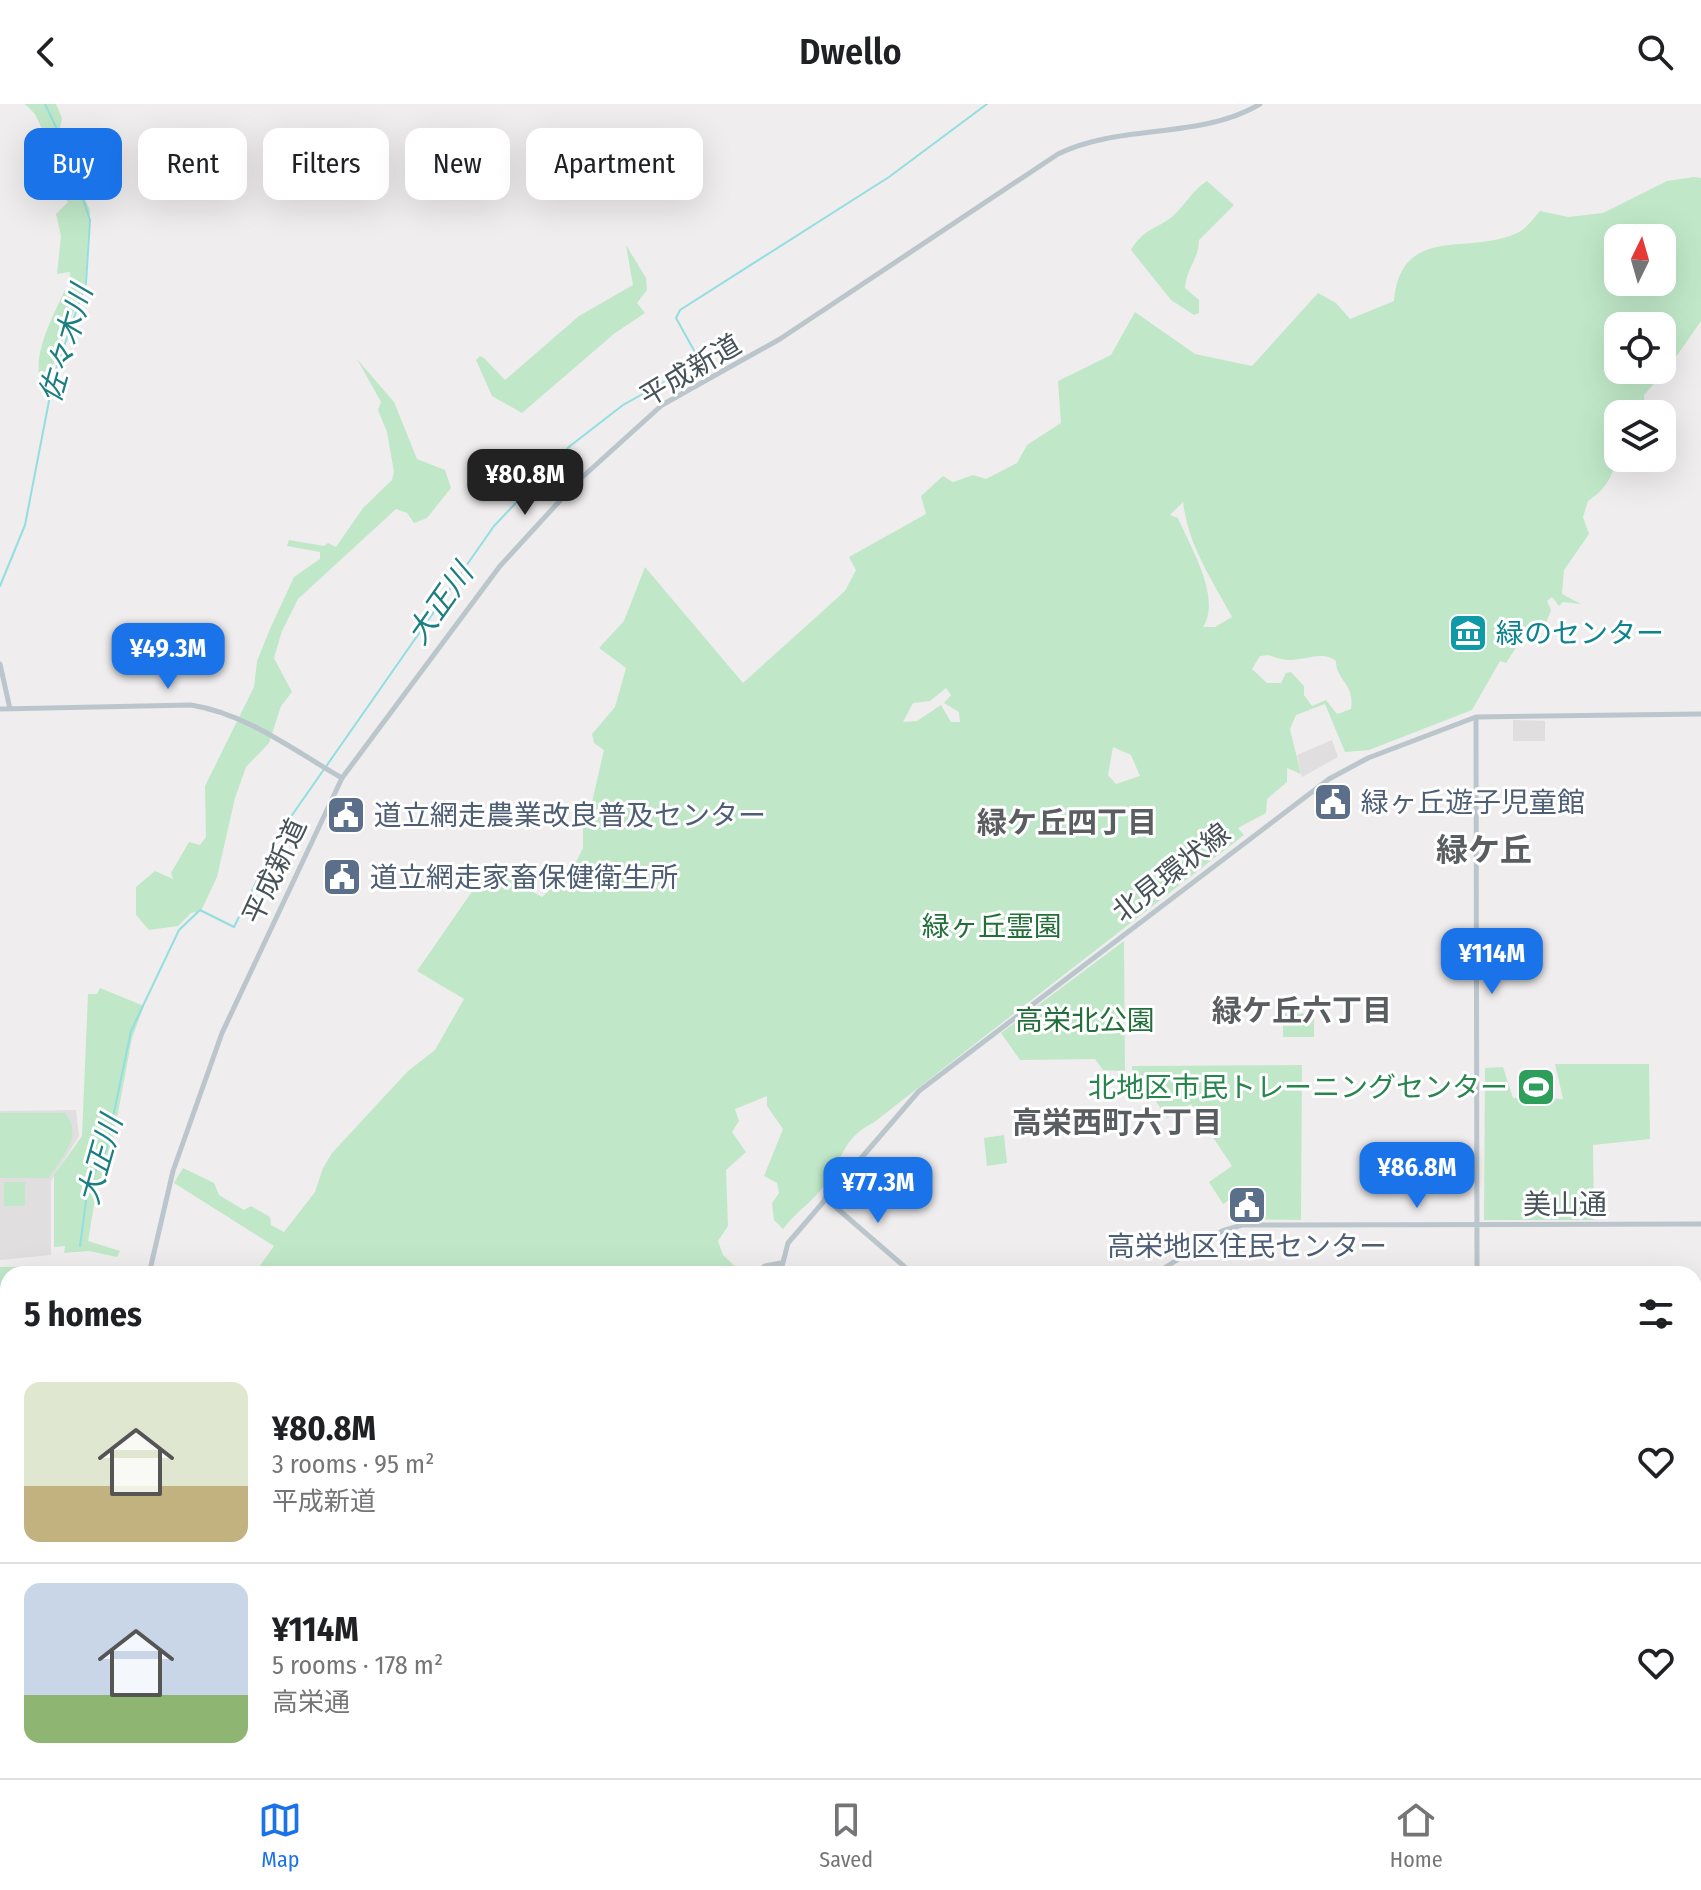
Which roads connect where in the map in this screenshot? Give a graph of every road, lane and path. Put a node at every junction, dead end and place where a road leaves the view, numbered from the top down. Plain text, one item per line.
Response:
1 (1260, 104) edge
2 (0, 664) edge
3 (0, 709) edge
4 (10, 709) junction
5 (1701, 714) edge
6 (1476, 717) junction
7 (342, 778) junction
8 (825, 1198) junction
9 (1477, 1224) junction
10 (1701, 1224) edge
11 (781, 1263) junction
12 (151, 1266) edge
13 (765, 1266) edge
14 (781, 1266) edge
15 (904, 1266) edge
16 (1167, 1266) edge
17 (1477, 1266) edge

1 - 7 street, 平成新道
2 - 4 street
3 - 4 street
4 - 7 street
5 - 6 street, 北見環状線
6 - 8 street, 北見環状線
6 - 9 street
7 - 12 street, 平成新道
8 - 11 street, 北見環状線
8 - 15 street
9 - 10 street, 美山通
9 - 16 street, 美山通
9 - 17 street
11 - 13 street
11 - 14 street, 北見環状線

